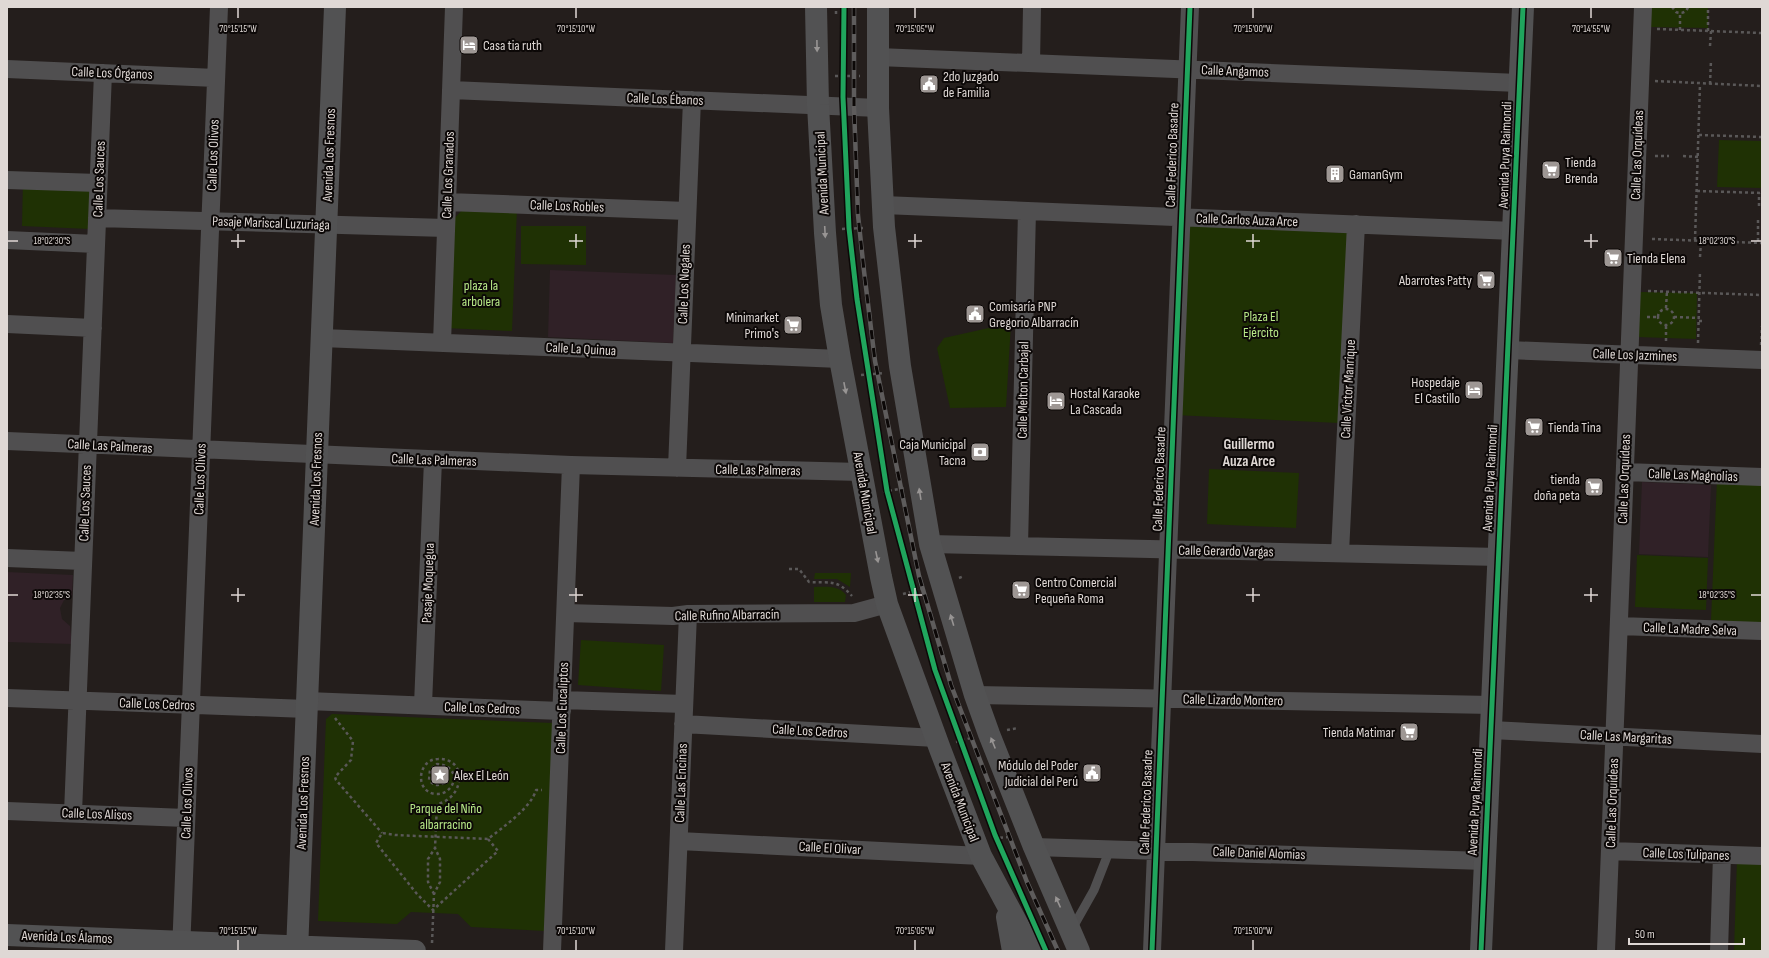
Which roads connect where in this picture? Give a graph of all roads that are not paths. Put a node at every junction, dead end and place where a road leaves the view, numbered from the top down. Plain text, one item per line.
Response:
1 (219, 7) edge
2 (336, 7) edge
3 (454, 7) edge
4 (816, 7) edge
5 (878, 7) edge
6 (1032, 7) edge
7 (1190, 7) edge
8 (1524, 7) edge
9 (1643, 7) edge
10 (1031, 63) junction
11 (878, 66) junction
12 (7, 69) edge
13 (1188, 69) junction
14 (103, 73) junction
15 (216, 78) junction
16 (1520, 83) junction
17 (451, 90) junction
18 (692, 100) junction
19 (833, 106) junction
20 (878, 108) junction
21 (7, 180) edge
22 (98, 183) junction
23 (447, 202) junction
24 (883, 205) junction
25 (687, 211) junction
26 (1027, 211) junction
27 (1181, 217) junction
28 (97, 218) junction
29 (210, 221) junction
30 (327, 224) junction
31 (1356, 224) junction
32 (446, 228) junction
33 (1514, 231) junction
34 (7, 240) edge
35 (96, 244) junction
36 (7, 324) edge
37 (93, 328) junction
38 (322, 338) junction
39 (442, 343) junction
40 (1508, 350) junction
41 (681, 353) junction
42 (1762, 353) edge
43 (1629, 354) junction
44 (840, 359) junction
45 (7, 441) edge
46 (88, 445) junction
47 (201, 450) junction
48 (317, 454) junction
49 (433, 460) junction
50 (571, 465) junction
51 (677, 468) junction
52 (861, 472) junction
53 (1625, 472) junction
54 (1762, 477) edge
55 (930, 544) junction
56 (1019, 546) junction
57 (1168, 549) junction
58 (1340, 553) junction
59 (1499, 557) junction
60 (7, 558) edge
61 (83, 561) junction
62 (897, 597) junction
63 (566, 613) junction
64 (688, 614) junction
65 (1619, 626) junction
66 (1762, 631) edge
67 (975, 695) junction
68 (7, 698) edge
69 (1162, 698) junction
70 (78, 701) junction
71 (312, 704) junction
72 (684, 704) junction
73 (191, 705) junction
74 (423, 705) junction
75 (562, 705) junction
76 (1492, 705) junction
77 (684, 724) junction
78 (1491, 730) junction
79 (1614, 736) junction
80 (936, 738) junction
81 (1762, 744) edge
82 (7, 811) edge
83 (73, 813) junction
84 (186, 818) junction
85 (679, 841) junction
86 (1034, 847) junction
87 (1110, 848) junction
88 (1156, 850) junction
89 (1610, 851) junction
90 (1722, 855) junction
91 (981, 856) junction
92 (1762, 856) edge
93 (1485, 861) junction
94 (1005, 900) junction
95 (1071, 931) junction
96 (7, 935) edge
97 (181, 946) edge
98 (297, 949) edge
99 (415, 951) edge
100 (552, 951) edge
101 (674, 951) edge
102 (1013, 951) edge
103 (1032, 951) edge
104 (1079, 951) edge
105 (1152, 951) edge
106 (1481, 951) edge
107 (1606, 951) edge
108 (1719, 951) edge

1 - 15 street, Calle Los Olivos
2 - 30 street, Avenida Los Fresnos
3 - 17 street, Calle Los Granados
4 -> 19 street, Avenida Municipal
5 - 11 street
6 - 10 street
7 - 13 street, Calle Federico Basadre
8 - 16 street, Avenida Puya Raimondi
9 - 43 street, Calle Las Orquídeas
10 - 11 street, Calle Angamos
10 - 13 street, Calle Angamos
11 - 20 street
12 - 14 street, Calle Los Órganos
13 - 16 street, Calle Angamos
13 - 27 street, Calle Federico Basadre
14 - 15 street, Calle Los Órganos
14 - 22 street, Calle Los Sauces
15 - 29 street, Calle Los Olivos
16 - 33 street, Avenida Puya Raimondi
17 - 18 street, Calle Los Ébanos
17 - 23 street, Calle Los Granados
18 - 19 street, Calle Los Ébanos
18 - 25 street, Calle Los Nogales
19 - 20 street, Calle Los Ébanos
19 -> 44 street, Avenida Municipal
20 - 24 street
21 - 22 street
22 - 28 street, Calle Los Sauces
23 - 25 street, Calle Los Robles
23 - 32 street, Calle Los Granados
24 - 26 street, Calle Carlos Auza Arce
55 -> 24 street
25 - 41 street, Calle Los Nogales
26 - 27 street, Calle Carlos Auza Arce
26 - 56 street, Calle Melton Carbajal
27 - 31 street, Calle Carlos Auza Arce
27 - 57 street, Calle Federico Basadre
28 - 29 street, Pasaje Mariscal Luzuriaga
28 - 35 street, Calle Los Sauces
29 - 30 street, Pasaje Mariscal Luzuriaga
29 - 47 street, Calle Los Olivos
30 - 32 street, Pasaje Mariscal Luzuriaga
30 - 38 street, Avenida Los Fresnos
31 - 33 street, Calle Carlos Auza Arce
31 - 58 street, Calle Víctor Manrique
32 - 39 street, Calle Los Granados
33 - 40 street, Avenida Puya Raimondi
34 - 35 street
35 - 37 street, Calle Los Sauces
36 - 37 street
37 - 46 street, Calle Los Sauces
38 - 39 street, Calle La Quinua
38 - 48 street, Avenida Los Fresnos
39 - 41 street, Calle La Quinua
40 - 43 street, Calle Los Jazmines
40 - 59 street, Avenida Puya Raimondi
41 - 44 street, Calle La Quinua
41 - 51 street, Calle Los Nogales
42 - 43 street, Calle Los Jazmines
43 - 53 street, Calle Las Orquídeas
44 -> 52 street, Avenida Municipal
45 - 46 street, Calle Las Palmeras
46 - 47 street, Calle Las Palmeras
46 - 61 street, Calle Los Sauces
47 - 48 street, Calle Las Palmeras
47 - 73 street, Calle Los Olivos
48 - 49 street, Calle Las Palmeras
48 - 71 street, Avenida Los Fresnos
49 - 50 street, Calle Las Palmeras
49 - 74 street, Pasaje Moquegua
50 - 51 street, Calle Las Palmeras
50 - 63 street, Calle Los Eucaliptos
51 - 52 street, Calle Las Palmeras
52 -> 62 street, Avenida Municipal
53 - 54 street, Calle Las Magnolias
53 - 65 street, Calle Las Orquídeas
55 - 56 street, Calle Gerardo Vargas
67 -> 55 street
56 - 57 street, Calle Gerardo Vargas
57 - 58 street, Calle Gerardo Vargas
57 - 69 street, Calle Federico Basadre
58 - 59 street, Calle Gerardo Vargas
59 - 76 street, Avenida Puya Raimondi
60 - 61 street
61 - 70 street, Calle Los Sauces
62 - 64 street, Calle Rufino Albarracín
62 - 80 street, Avenida Municipal
63 - 64 street, Calle Rufino Albarracín
63 - 75 street, Calle Los Eucaliptos
64 - 72 street, Calle Las Encinas
65 - 66 street, Calle La Madre Selva
65 - 79 street, Calle Las Orquídeas
67 - 69 street, Calle Lizardo Montero
86 -> 67 street
68 - 70 street, Calle Los Cedros
69 - 76 street, Calle Lizardo Montero
69 - 88 street, Calle Federico Basadre
70 - 73 street, Calle Los Cedros
70 - 83 street, Calle Los Sauces
71 - 73 street, Calle Los Cedros
71 - 74 street, Calle Los Cedros
71 - 98 street, Avenida Los Fresnos
72 - 75 street, Calle Los Cedros
72 - 77 street, Calle Las Encinas
73 - 84 street, Calle Los Olivos
74 - 75 street, Calle Los Cedros
75 - 100 street, Calle Los Eucaliptos
76 - 78 street, Avenida Puya Raimondi
77 - 80 street, Calle Los Cedros
77 - 85 street, Calle Las Encinas
78 - 79 street, Calle Las Margaritas
78 - 93 street, Avenida Puya Raimondi
79 - 81 street, Calle Las Margaritas
79 - 89 street, Calle Las Orquídeas
80 - 91 street, Avenida Municipal
82 - 83 street, Calle Los Alisos
83 - 84 street, Calle Los Alisos
84 - 97 street, Calle Los Olivos
85 - 91 street, Calle El Olivar
85 - 101 street, Calle Las Encinas
86 - 87 street, Calle Daniel Alomias
95 -> 86 street
87 - 88 street, Calle Daniel Alomias
87 - 95 lane
88 - 93 street, Calle Daniel Alomias
88 - 105 street, Calle Federico Basadre
89 - 90 street, Calle Los Tulipanes
89 - 107 street, Calle Las Orquídeas
90 - 92 street, Calle Los Tulipanes
90 - 108 street
91 - 94 street, Avenida Municipal
93 - 106 street, Avenida Puya Raimondi
94 - 102 street
94 - 103 street, Avenida Municipal
95 - 104 street
96 - 97 street, Avenida Los Álamos
97 - 98 street, Avenida Los Álamos
98 - 99 street, Avenida Los Álamos

